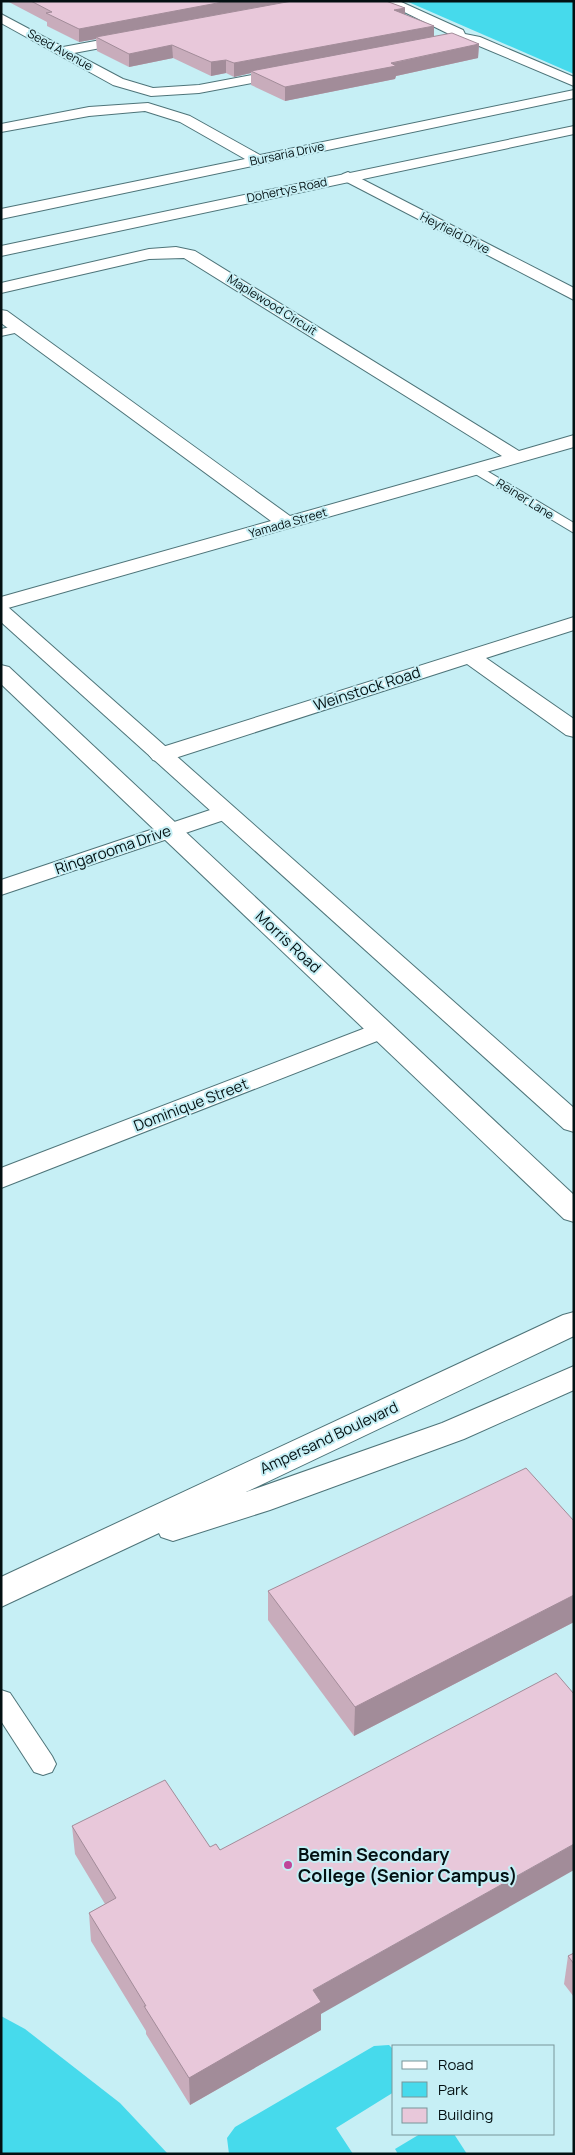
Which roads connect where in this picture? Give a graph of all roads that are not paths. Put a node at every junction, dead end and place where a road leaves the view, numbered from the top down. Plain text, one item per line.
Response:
1 (388, 1) edge
2 (1, 18) edge
3 (141, 36) edge
4 (458, 36) junction
5 (407, 49) edge
6 (61, 51) junction
7 (302, 70) edge
8 (118, 82) junction
9 (574, 82) edge
10 (205, 88) junction
11 (153, 92) junction
12 (574, 94) edge
13 (127, 97) junction
14 (172, 101) junction
15 (145, 107) junction
16 (86, 111) junction
17 (185, 119) junction
18 (1, 128) edge
19 (574, 129) edge
20 (258, 160) junction
21 (342, 174) junction
22 (1, 214) edge
23 (97, 216) dead end
24 (1, 251) edge
25 (1, 288) edge
26 (574, 295) edge
27 (1, 315) edge
28 (20, 329) junction
29 (1, 333) edge
30 (574, 441) edge
31 (517, 458) junction
32 (477, 469) junction
33 (287, 523) junction
34 (574, 529) edge
35 (1, 604) edge
36 (1, 611) edge
37 (574, 623) edge
38 (470, 656) junction
39 (2, 673) edge
40 (574, 730) edge
41 (161, 755) junction
42 (225, 812) junction
43 (169, 831) junction
44 (1, 888) edge
45 (381, 1030) junction
46 (574, 1123) edge
47 (1, 1179) edge
48 (574, 1212) edge
49 (574, 1323) edge
50 (574, 1377) edge
51 (84, 1555) junction
52 (1, 1593) edge
53 (1, 1700) edge
54 (43, 1764) dead end

1 - 4 street
2 - 6 street, Seed Avenue
3 - 6 street
4 - 5 street
4 - 9 street
6 - 8 street, Seed Avenue
7 - 10 street
8 - 11 street, Seed Avenue
8 - 13 street, Seed Avenue
10 - 11 street
10 - 14 street
11 - 13 street
11 - 14 street
12 - 20 street, Bursaria Drive
13 - 15 street
13 - 16 street
14 - 15 street
14 - 17 street
15 - 16 street
15 - 17 street
16 - 18 street
17 - 20 street
19 - 21 street, Dohertys Road
20 - 22 street, Bursaria Drive
21 - 23 street, Dohertys Road
21 - 24 street, Dohertys Road
21 - 26 street, Heyfield Drive
25 - 31 street, Maplewood Circuit
27 - 28 street
28 - 29 lane
28 - 33 street
30 - 31 street, Yamada Street
31 - 32 street, Yamada Street
32 - 33 street, Yamada Street
32 - 34 lane, Reiner Lane
33 - 35 street, Yamada Street
36 - 41 street
37 - 38 street, Weinstock Road
38 - 40 street
38 - 41 street, Weinstock Road
39 - 43 street, Morris Road
41 - 42 street
42 - 43 street, Ringarooma Drive
42 - 46 street
43 - 44 street, Ringarooma Drive
43 - 45 street, Morris Road
45 - 47 street, Dominique Street
45 - 48 street, Morris Road
49 - 51 street, Ampersand Boulevard
50 - 51 street, Ampersand Boulevard
51 - 52 street, Ampersand Boulevard
53 - 54 lane

